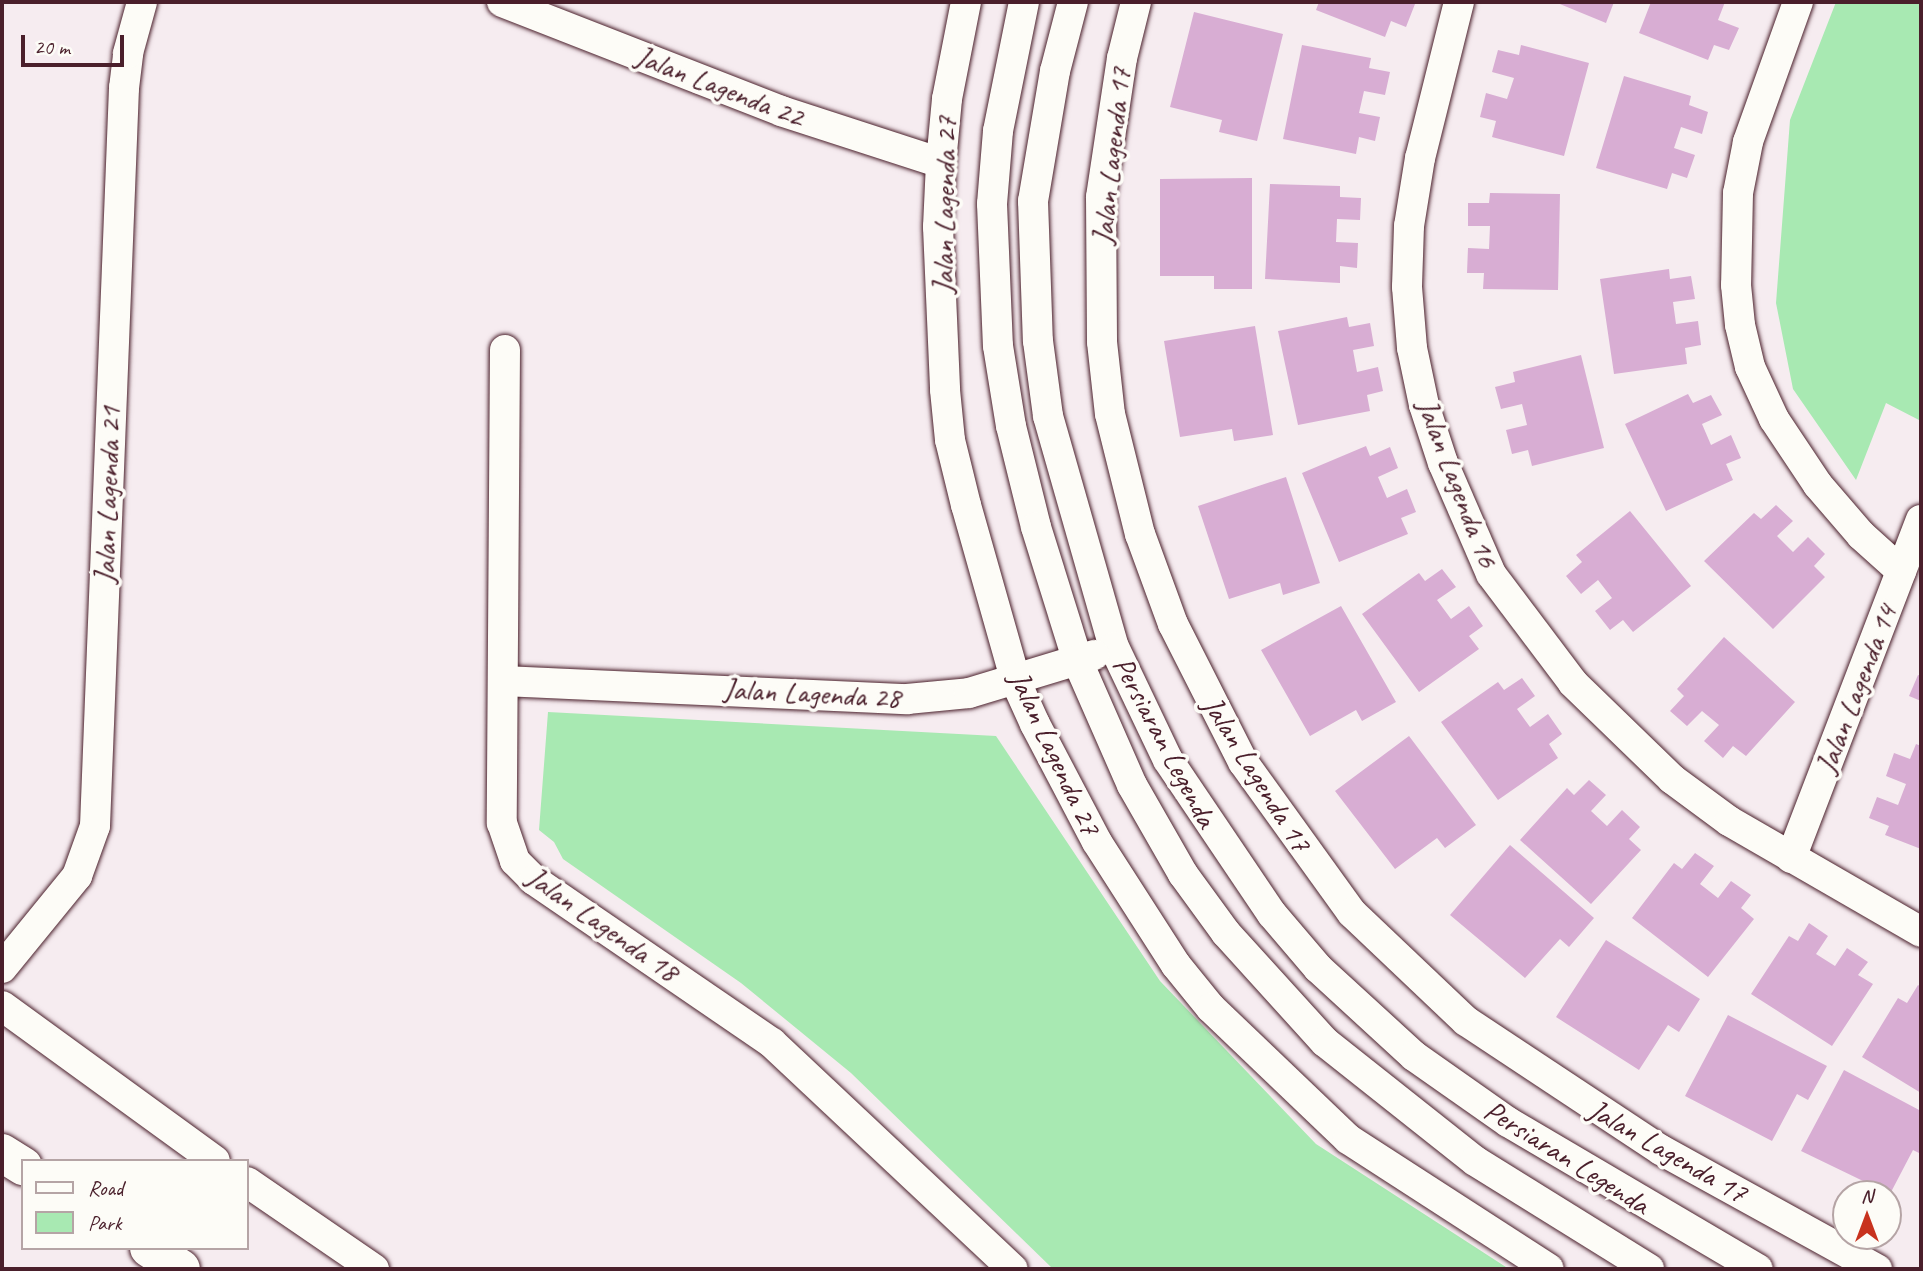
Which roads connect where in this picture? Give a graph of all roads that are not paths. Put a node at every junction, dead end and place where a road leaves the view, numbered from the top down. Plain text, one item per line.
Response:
1 (142, 2) edge
2 (502, 2) edge
3 (966, 2) edge
4 (1024, 2) edge
5 (1073, 2) edge
6 (1136, 2) edge
7 (1459, 2) edge
8 (1798, 2) edge
9 (942, 163) junction
10 (505, 350) dead end
11 (1921, 520) edge
12 (1901, 571) junction
13 (1114, 647) junction
14 (1078, 662) junction
15 (503, 681) junction
16 (1016, 682) junction
17 (1791, 858) junction
18 (1921, 932) edge
19 (5, 966) edge
20 (2, 997) edge
21 (2, 1006) edge
22 (2, 1153) edge
23 (212, 1159) edge
24 (21, 1165) edge
25 (248, 1183) edge
26 (152, 1250) edge
27 (181, 1269) edge
28 (374, 1269) edge
29 (1013, 1269) edge
30 (1549, 1269) edge
31 (1649, 1269) edge
32 (1758, 1269) edge
33 (1877, 1269) edge

1 - 19 street, Jalan Lagenda 21
2 - 9 street, Jalan Lagenda 22
3 - 9 street, Jalan Lagenda 27
4 - 14 street, Persiaran Legenda
5 - 13 street, Persiaran Legenda
6 - 33 street, Jalan Lagenda 17
7 - 17 street, Jalan Lagenda 16
8 - 12 street
9 - 16 street, Jalan Lagenda 27
10 - 15 street, Jalan Lagenda 18
11 - 12 street, Jalan Lagenda 14
12 - 17 street, Jalan Lagenda 14
13 - 14 street, Jalan Lagenda 28
13 - 32 street, Persiaran Legenda
14 - 16 street, Jalan Lagenda 28
14 - 31 street, Persiaran Legenda
15 - 16 street, Jalan Lagenda 28
15 - 29 street, Jalan Lagenda 18
16 - 30 street, Jalan Lagenda 27
17 - 18 street, Jalan Lagenda 16
19 - 20 street, Jalan Lagenda 21
21 - 23 street
22 - 24 street
25 - 28 street
26 - 27 street

